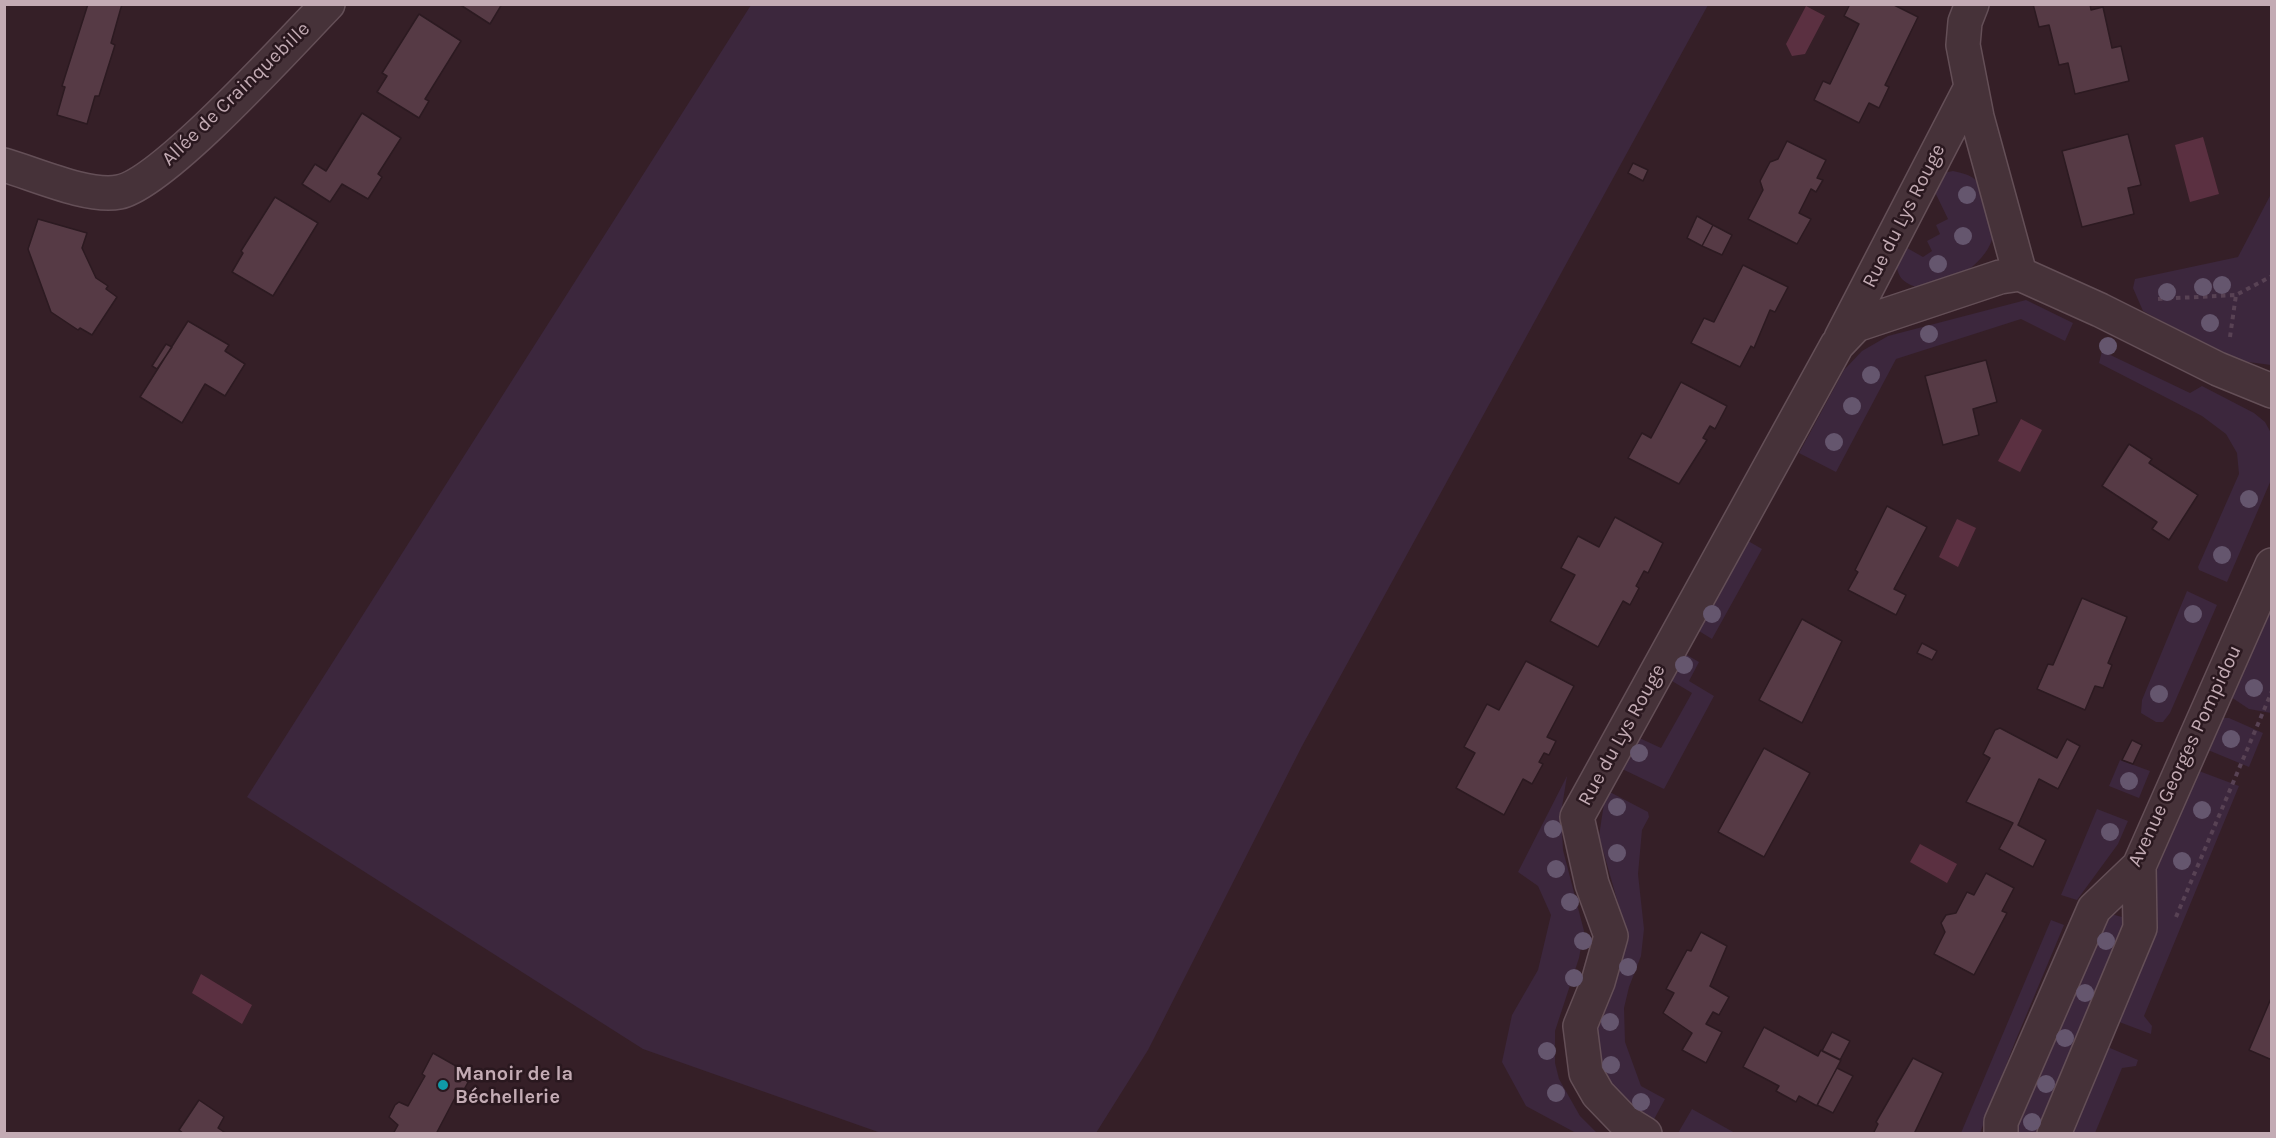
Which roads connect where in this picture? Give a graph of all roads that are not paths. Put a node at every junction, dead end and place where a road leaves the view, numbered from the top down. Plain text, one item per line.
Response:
1 (328, 4) edge
2 (1972, 4) edge
3 (1971, 87) junction
4 (4, 165) edge
5 (2020, 274) junction
6 (1837, 345) junction
7 (2271, 391) edge
8 (2271, 565) edge
9 (2139, 866) junction
10 (1645, 1134) edge
11 (2001, 1134) edge
12 (2054, 1134) edge

1 - 4 street, Allée de Crainquebille
2 - 3 street
3 - 5 street
3 - 6 street, Rue du Lys Rouge
5 - 6 street, Rue du Lys Rouge
5 - 7 street
6 - 10 street, Rue du Lys Rouge
8 - 9 street, Avenue Georges Pompidou
9 - 11 street, Avenue Georges Pompidou
9 - 12 street

